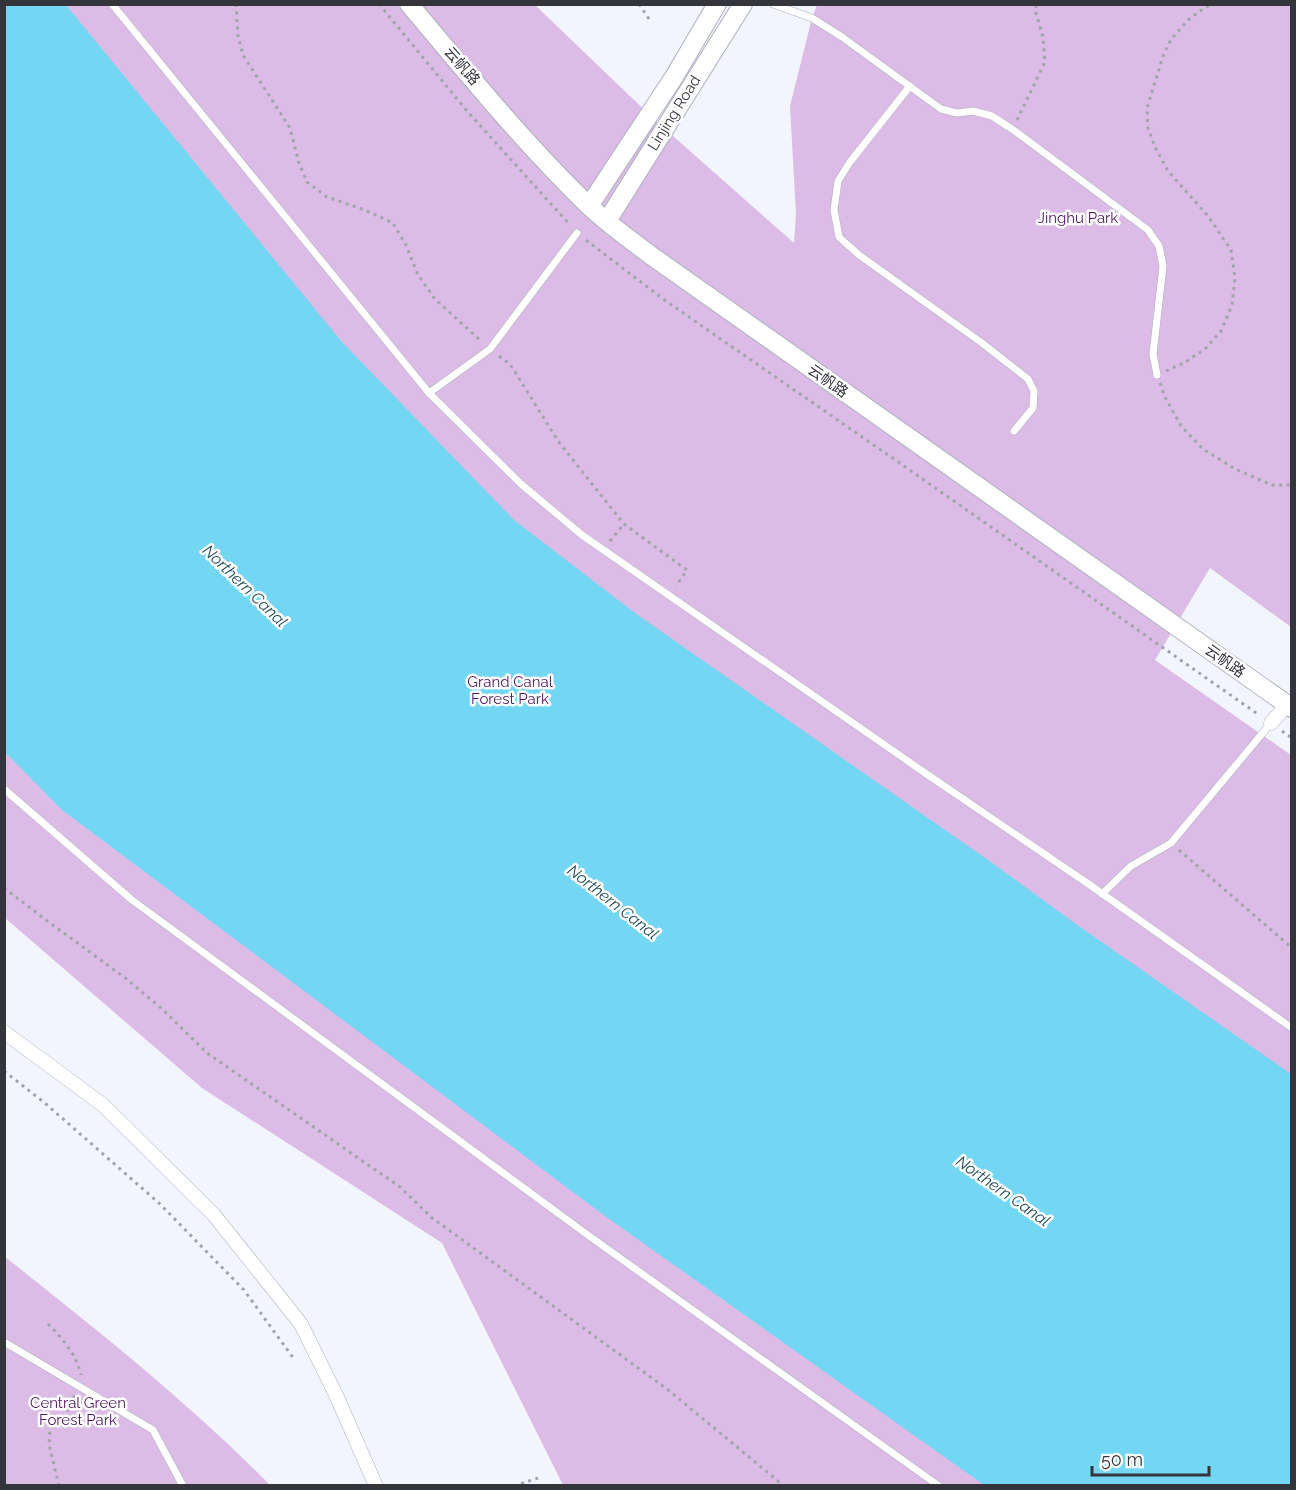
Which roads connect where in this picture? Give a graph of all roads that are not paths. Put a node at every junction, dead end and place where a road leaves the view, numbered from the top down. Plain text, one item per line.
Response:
1 (112, 4) edge
2 (409, 4) edge
3 (717, 4) edge
4 (743, 4) edge
5 (773, 4) edge
6 (910, 86) junction
7 (589, 206) junction
8 (607, 221) junction
9 (577, 232) dead end
10 (1157, 375) road end
11 (429, 393) junction
12 (1014, 431) dead end
13 (1289, 707) edge
14 (1271, 723) joint
15 (4, 789) edge
16 (1102, 894) junction
17 (1292, 1028) edge
18 (4, 1032) edge
19 (4, 1342) edge
20 (183, 1485) edge
21 (376, 1485) edge
22 (939, 1485) edge

1 - 11 lane
2 - 7 street, 云帆路
3 - 7 street, Linjing Road
4 - 8 street, Linjing Road
5 - 6 lane
6 - 10 lane
6 - 12 lane
7 - 8 street, 云帆路
8 - 13 street, 云帆路
9 - 11 lane
11 - 16 lane
13 - 14 street
14 - 16 lane
15 - 22 lane
16 - 17 lane
18 - 21 street
19 - 20 lane

